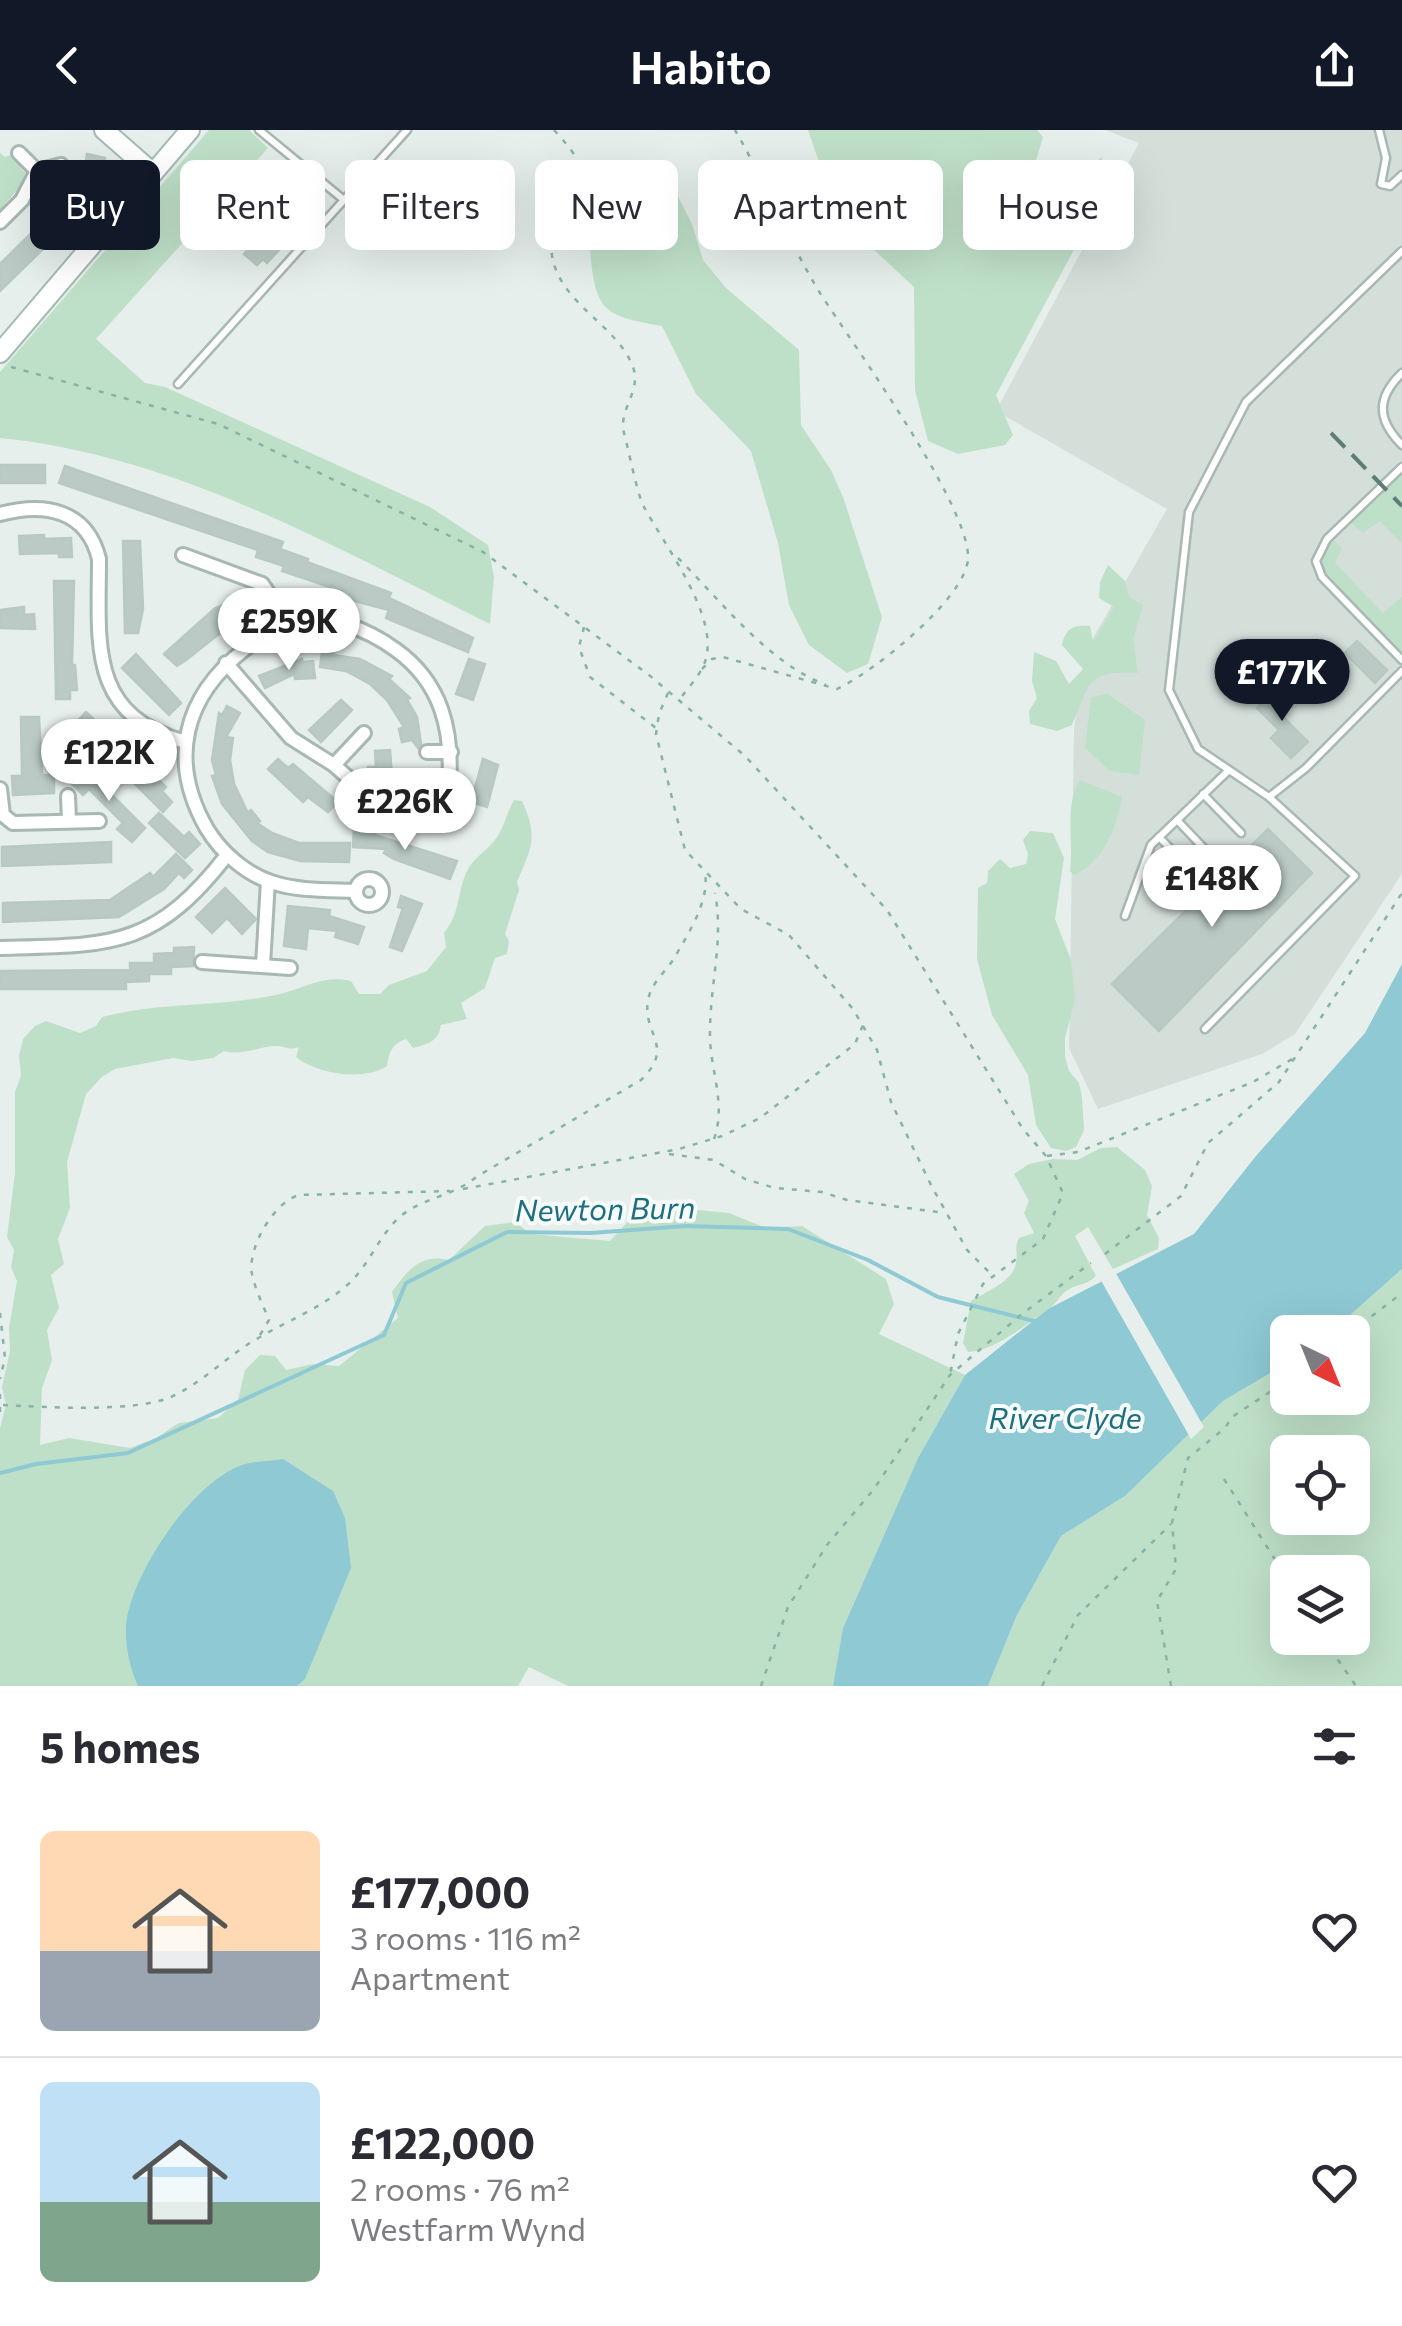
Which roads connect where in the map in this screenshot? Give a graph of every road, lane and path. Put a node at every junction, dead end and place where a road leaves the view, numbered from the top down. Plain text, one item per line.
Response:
1 (104, 130) edge
2 (190, 130) edge
3 (259, 130) edge
4 (407, 130) edge
5 (554, 130) edge
6 (735, 130) edge
7 (1379, 130) edge
8 (19, 153) dead end
9 (138, 160) edge
10 (30, 165) edge
11 (160, 165) edge
12 (1402, 175) edge
13 (30, 183) edge
14 (344, 200) junction
15 (0, 222) edge
16 (88, 250) edge
17 (1402, 251) edge
18 (2, 359) edge
19 (1402, 374) edge
20 (178, 384) dead end
21 (1402, 445) edge
22 (1402, 468) edge
23 (0, 514) edge
24 (183, 555) dead end
25 (676, 556) junction
26 (287, 620) junction
27 (584, 627) junction
28 (1402, 660) edge
29 (226, 663) junction
30 (702, 669) junction
31 (1402, 671) edge
32 (836, 690) junction
33 (669, 692) junction
34 (679, 700) junction
35 (657, 729) junction
36 (364, 732) dead end
37 (184, 742) junction
38 (428, 752) dead end
39 (451, 752) junction
40 (334, 764) junction
41 (1229, 770) junction
42 (353, 782) dead end
43 (449, 784) dead end
44 (0, 789) edge
45 (1203, 794) junction
46 (68, 796) dead end
47 (1269, 797) junction
48 (99, 820) dead end
49 (1176, 820) junction
50 (69, 822) junction
51 (1241, 833) dead end
52 (1159, 837) junction
53 (227, 855) junction
54 (1214, 859) dead end
55 (705, 873) junction
56 (1196, 876) dead end
57 (268, 881) junction
58 (354, 892) dead end
59 (715, 892) junction
60 (1402, 892) edge
61 (723, 893) junction
62 (705, 898) junction
63 (1125, 916) dead end
64 (0, 948) edge
65 (202, 962) dead end
66 (263, 964) junction
67 (290, 968) dead end
68 (863, 1025) junction
69 (1205, 1030) dead end
70 (1295, 1057) junction
71 (714, 1139) junction
72 (665, 1152) junction
73 (1046, 1156) junction
74 (461, 1190) junction
75 (947, 1213) junction
76 (1104, 1254) dead end
77 (1091, 1263) dead end
78 (993, 1276) junction
79 (1402, 1293) edge
80 (0, 1313) edge
81 (1370, 1317) edge
82 (269, 1320) junction
83 (278, 1328) junction
84 (257, 1338) junction
85 (950, 1375) junction
86 (0, 1379) edge
87 (1270, 1392) edge
88 (0, 1394) edge
89 (2, 1406) junction
90 (0, 1416) edge
91 (1224, 1479) dead end
92 (1172, 1523) junction
93 (1272, 1555) edge
94 (1335, 1655) edge
95 (761, 1686) edge
96 (1042, 1686) edge
97 (1171, 1686) edge
98 (1356, 1686) edge

1 - 9 street
2 - 11 street
3 - 14 lane
4 - 14 lane
5 - 25 path
6 - 32 path
7 - 12 lane
8 - 10 street
13 - 15 street
14 - 20 lane
16 - 18 street
17 - 41 lane
18 - 27 path
19 - 21 lane
22 - 28 lane
23 - 37 street
24 - 26 street
25 - 30 path
25 - 32 path
26 - 29 street
26 - 39 street
27 - 33 path
27 - 35 path
29 - 37 street
29 - 40 street
30 - 32 path
30 - 34 path
31 - 47 lane
33 - 34 path
33 - 35 path
34 - 73 path
35 - 55 path
36 - 40 street
37 - 53 street
38 - 39 street
39 - 43 street
40 - 42 street
41 - 45 lane
41 - 47 lane
44 - 50 street
45 - 49 lane
45 - 51 lane
46 - 50 street
47 - 69 lane
48 - 50 street
49 - 52 lane
49 - 54 lane
52 - 56 lane
52 - 63 lane
53 - 57 street
53 - 64 street
55 - 61 path
55 - 62 path
57 - 58 street
57 - 66 street
59 - 61 path
59 - 62 path
59 - 71 path
60 - 70 path
61 - 68 path
62 - 74 path
65 - 66 street
66 - 67 street
68 - 71 path
68 - 75 path
70 - 73 path
70 - 76 path
71 - 72 path
72 - 74 path
72 - 75 path
73 - 78 path
74 - 82 path
74 - 83 path
75 - 78 path
77 - 85 path
78 - 85 path
79 - 81 path
80 - 86 path
82 - 83 path
82 - 84 path
83 - 84 path
84 - 89 path
85 - 95 path
87 - 92 path
88 - 89 path
89 - 90 path
91 - 93 path
92 - 96 path
92 - 97 path
94 - 98 path

